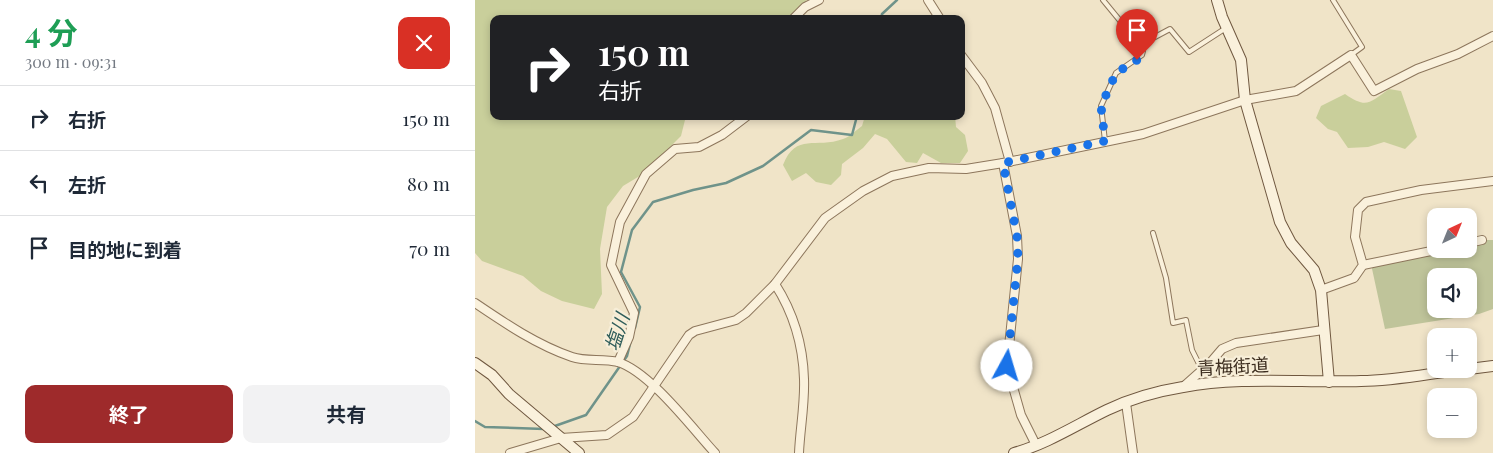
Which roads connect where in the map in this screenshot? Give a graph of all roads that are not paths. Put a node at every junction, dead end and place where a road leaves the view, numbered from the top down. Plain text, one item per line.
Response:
1 (819, 0) edge
2 (928, 0) edge
3 (1103, 0) edge
4 (1217, 0) edge
5 (1333, 0) edge
6 (797, 15) edge
7 (937, 15) edge
8 (1226, 28) junction
9 (1493, 36) edge
10 (1140, 45) junction
11 (1351, 55) junction
12 (965, 60) edge
13 (1245, 100) junction
14 (742, 120) edge
15 (1105, 141) junction
16 (1007, 163) junction
17 (1493, 181) edge
18 (1153, 233) dead end
19 (1482, 240) dead end
20 (1477, 241) edge
21 (1427, 252) edge
22 (1363, 265) junction
23 (775, 284) junction
24 (1321, 290) junction
25 (475, 303) edge
26 (1323, 330) junction
27 (475, 363) edge
28 (619, 363) junction
29 (1493, 366) edge
30 (1477, 368) edge
31 (1202, 370) junction
32 (1427, 374) edge
33 (1329, 382) junction
34 (653, 384) junction
35 (1183, 387) junction
36 (1126, 402) junction
37 (561, 438) junction
38 (1036, 446) junction
39 (510, 453) edge
40 (579, 453) edge
41 (715, 453) edge
42 (799, 453) edge
43 (1014, 453) edge
44 (1133, 453) edge

1 - 6 street
2 - 7 street
3 - 10 lane
4 - 8 street
5 - 11 lane
8 - 10 lane
8 - 13 street
9 - 11 street
10 - 15 lane
11 - 13 street
12 - 16 street
13 - 15 street
13 - 24 street
14 - 28 street
15 - 16 street
16 - 23 street
16 - 38 street
17 - 22 street
18 - 31 lane
19 - 20 street
21 - 22 street
22 - 24 street
23 - 34 street
23 - 42 street
24 - 26 street
25 - 28 street
26 - 31 street
26 - 33 street
27 - 37 street
28 - 34 street
29 - 30 street, 青梅街道
31 - 35 street
32 - 33 street, 青梅街道
33 - 35 street, 青梅街道
34 - 37 street
34 - 41 street
35 - 36 street, 青梅街道
36 - 38 street, 青梅街道
36 - 44 street
37 - 39 street
37 - 40 street
38 - 43 street, 青梅街道

